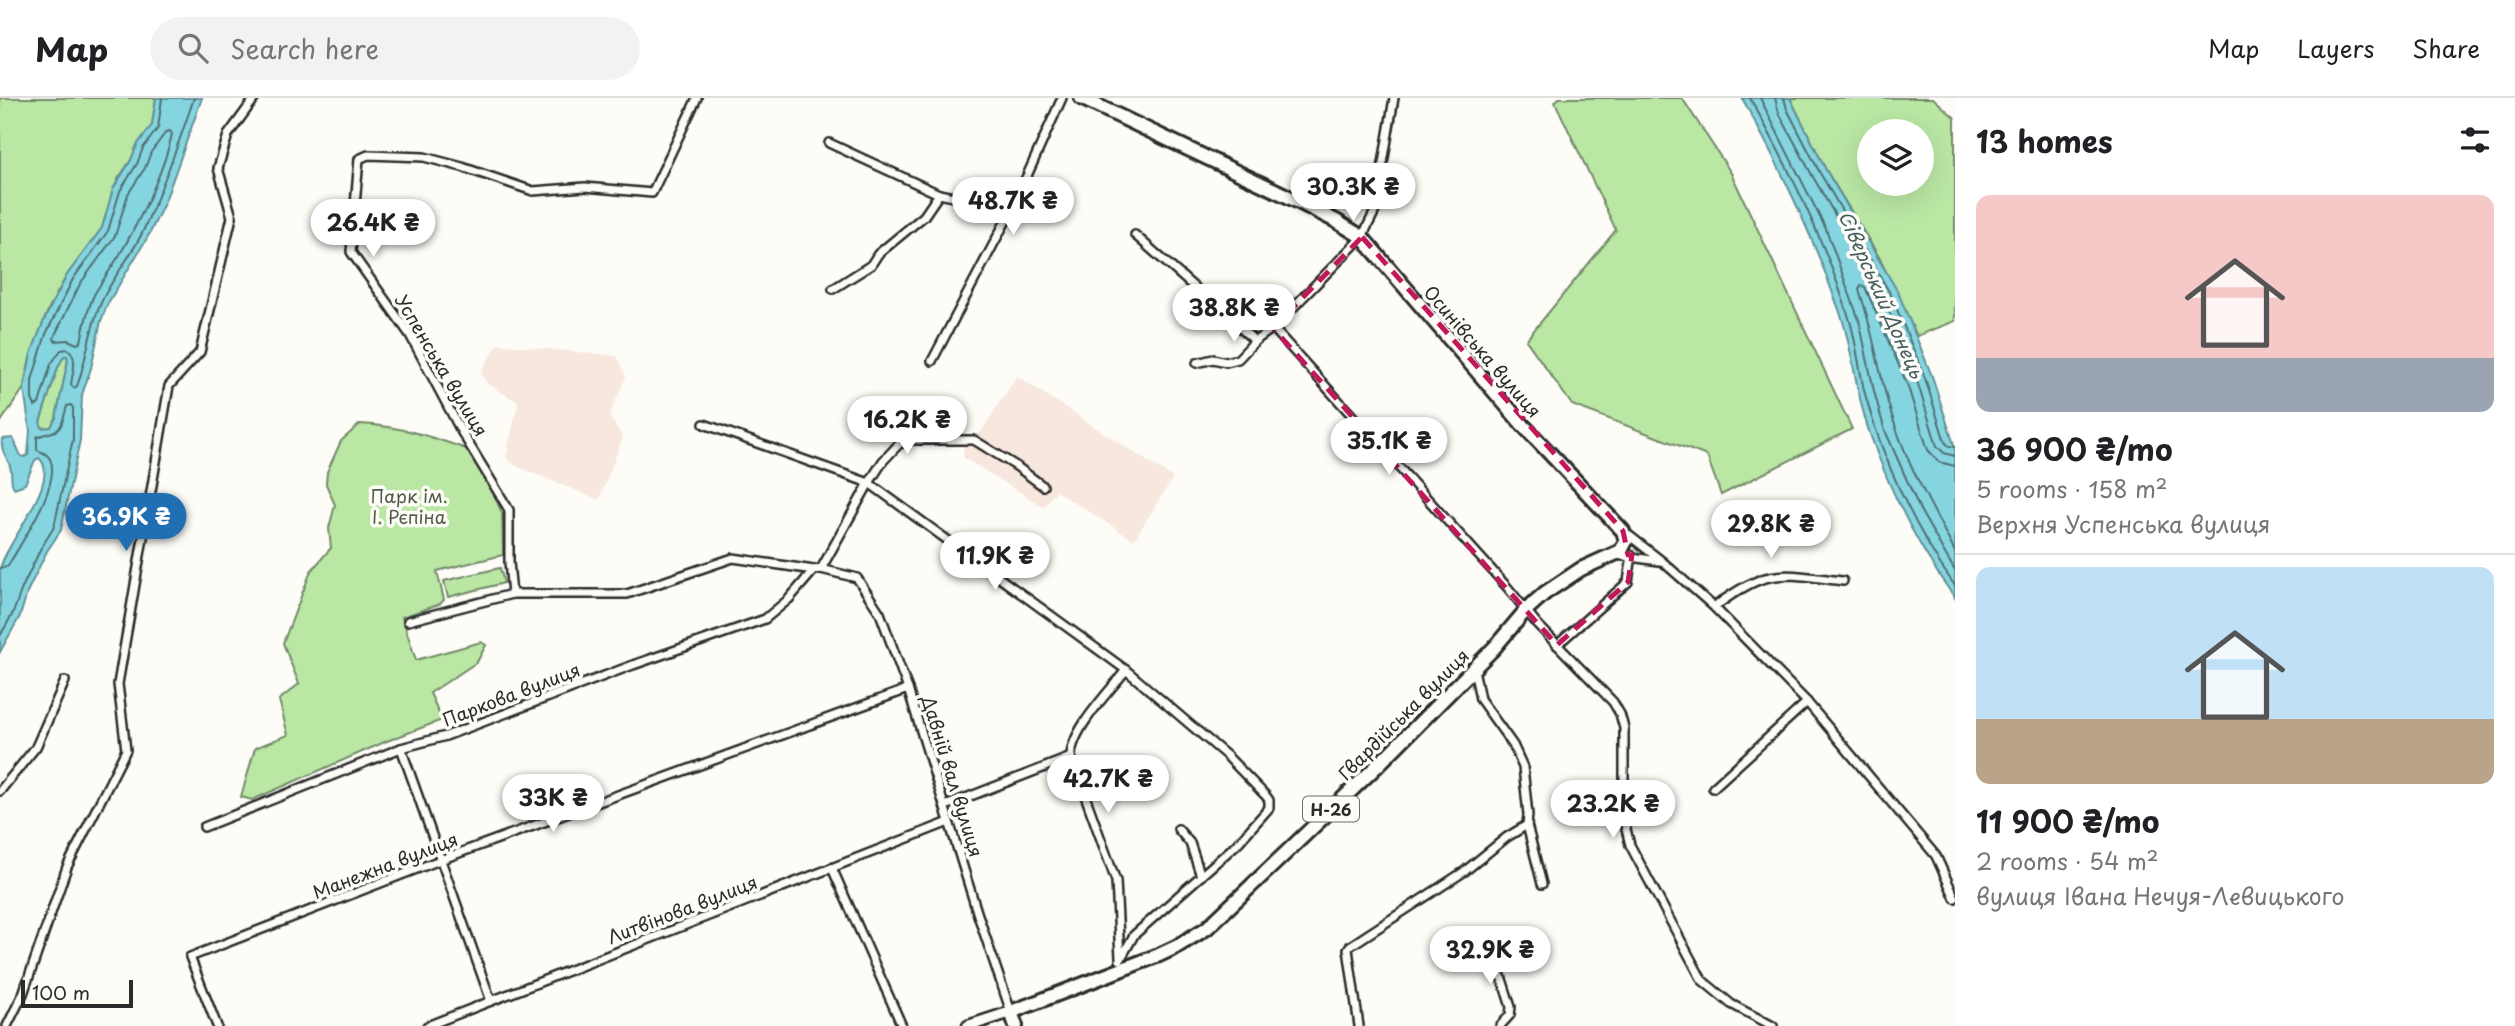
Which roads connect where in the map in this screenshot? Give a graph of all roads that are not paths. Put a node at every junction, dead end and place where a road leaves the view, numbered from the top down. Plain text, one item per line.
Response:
1 (255, 98) edge
2 (697, 98) edge
3 (1062, 98) edge
4 (1081, 98) edge
5 (1394, 98) edge
6 (829, 143) dead end
7 (939, 194) junction
8 (1012, 209) junction
9 (1135, 235) dead end
10 (1362, 237) junction
11 (833, 289) dead end
12 (1273, 328) junction
13 (1255, 341) junction
14 (932, 360) dead end
15 (1197, 363) dead end
16 (704, 424) dead end
17 (869, 483) junction
18 (1043, 486) dead end
19 (1623, 531) junction
20 (1616, 555) junction
21 (1632, 555) junction
22 (1663, 562) junction
23 (818, 570) junction
24 (1843, 580) dead end
25 (512, 594) junction
26 (1714, 607) junction
27 (1526, 610) junction
28 (408, 621) dead end
29 (1557, 645) junction
30 (1474, 668) junction
31 (1126, 670) junction
32 (65, 681) dead end
33 (908, 689) junction
34 (1807, 702) junction
35 (401, 748) junction
36 (1071, 757) junction
37 (1713, 788) dead end
38 (0, 791) edge
39 (945, 806) junction
40 (949, 822) junction
41 (1527, 825) junction
42 (204, 827) dead end
43 (1178, 829) dead end
44 (440, 860) junction
45 (832, 868) junction
46 (1200, 876) junction
47 (1542, 884) dead end
48 (1955, 898) edge
49 (1493, 951) dead end
50 (1120, 965) junction
51 (491, 1001) junction
52 (1011, 1012) junction
53 (7, 1026) edge
54 (217, 1026) edge
55 (427, 1026) edge
56 (902, 1026) edge
57 (968, 1026) edge
58 (1016, 1026) edge
59 (1359, 1026) edge
60 (1500, 1026) edge
61 (1773, 1026) edge

1 - 53 street
2 - 25 street, Успенська вулиця
3 - 8 street
4 - 10 main road, Осинівська вулиця
5 - 10 street
6 - 7 street
7 - 8 street
7 - 11 street
8 - 14 street
9 - 13 street
10 - 12 street
10 - 19 main road, Осинівська вулиця
12 - 13 street
12 - 27 street
13 - 15 street
16 - 17 street
17 - 18 street, Паркова вулиця
17 - 23 street, Паркова вулиця
17 - 31 street
19 - 20 main road
19 - 22 street, Осинівська вулиця
20 - 21 street
20 - 27 main road, Гвардійська вулиця / Н-26
21 - 22 street
21 - 29 street
22 - 26 street, Осинівська вулиця
23 - 25 street, Давній вал вулиця
23 - 33 street, Давній вал вулиця
23 - 35 street, Паркова вулиця
24 - 26 street
25 - 28 street, Давній вал вулиця
26 - 34 street, Осинівська вулиця
27 - 29 street
27 - 30 main road, Гвардійська вулиця / Н-26
29 - 61 street
30 - 41 street
30 - 50 main road, Гвардійська вулиця / Н-26
31 - 36 street
31 - 46 street
32 - 38 street
33 - 39 street, Давній вал вулиця
33 - 44 street, Манежна вулиця
34 - 37 street
34 - 48 street, Осинівська вулиця
35 - 42 street, Паркова вулиця
35 - 44 street
36 - 39 street
36 - 50 street
39 - 40 street, Давній вал вулиця
40 - 45 street, Литвінова вулиця
40 - 52 street, Давній вал вулиця
41 - 47 street
41 - 59 street
43 - 46 street
44 - 51 street
44 - 54 street, Манежна вулиця
45 - 51 street, Литвінова вулиця
45 - 56 street
46 - 50 street
49 - 60 street
50 - 52 main road, Гвардійська вулиця / Н-26
51 - 55 street, Литвінова вулиця
52 - 57 street, Гвардійська вулиця
52 - 58 main road, Давній вал вулиця

